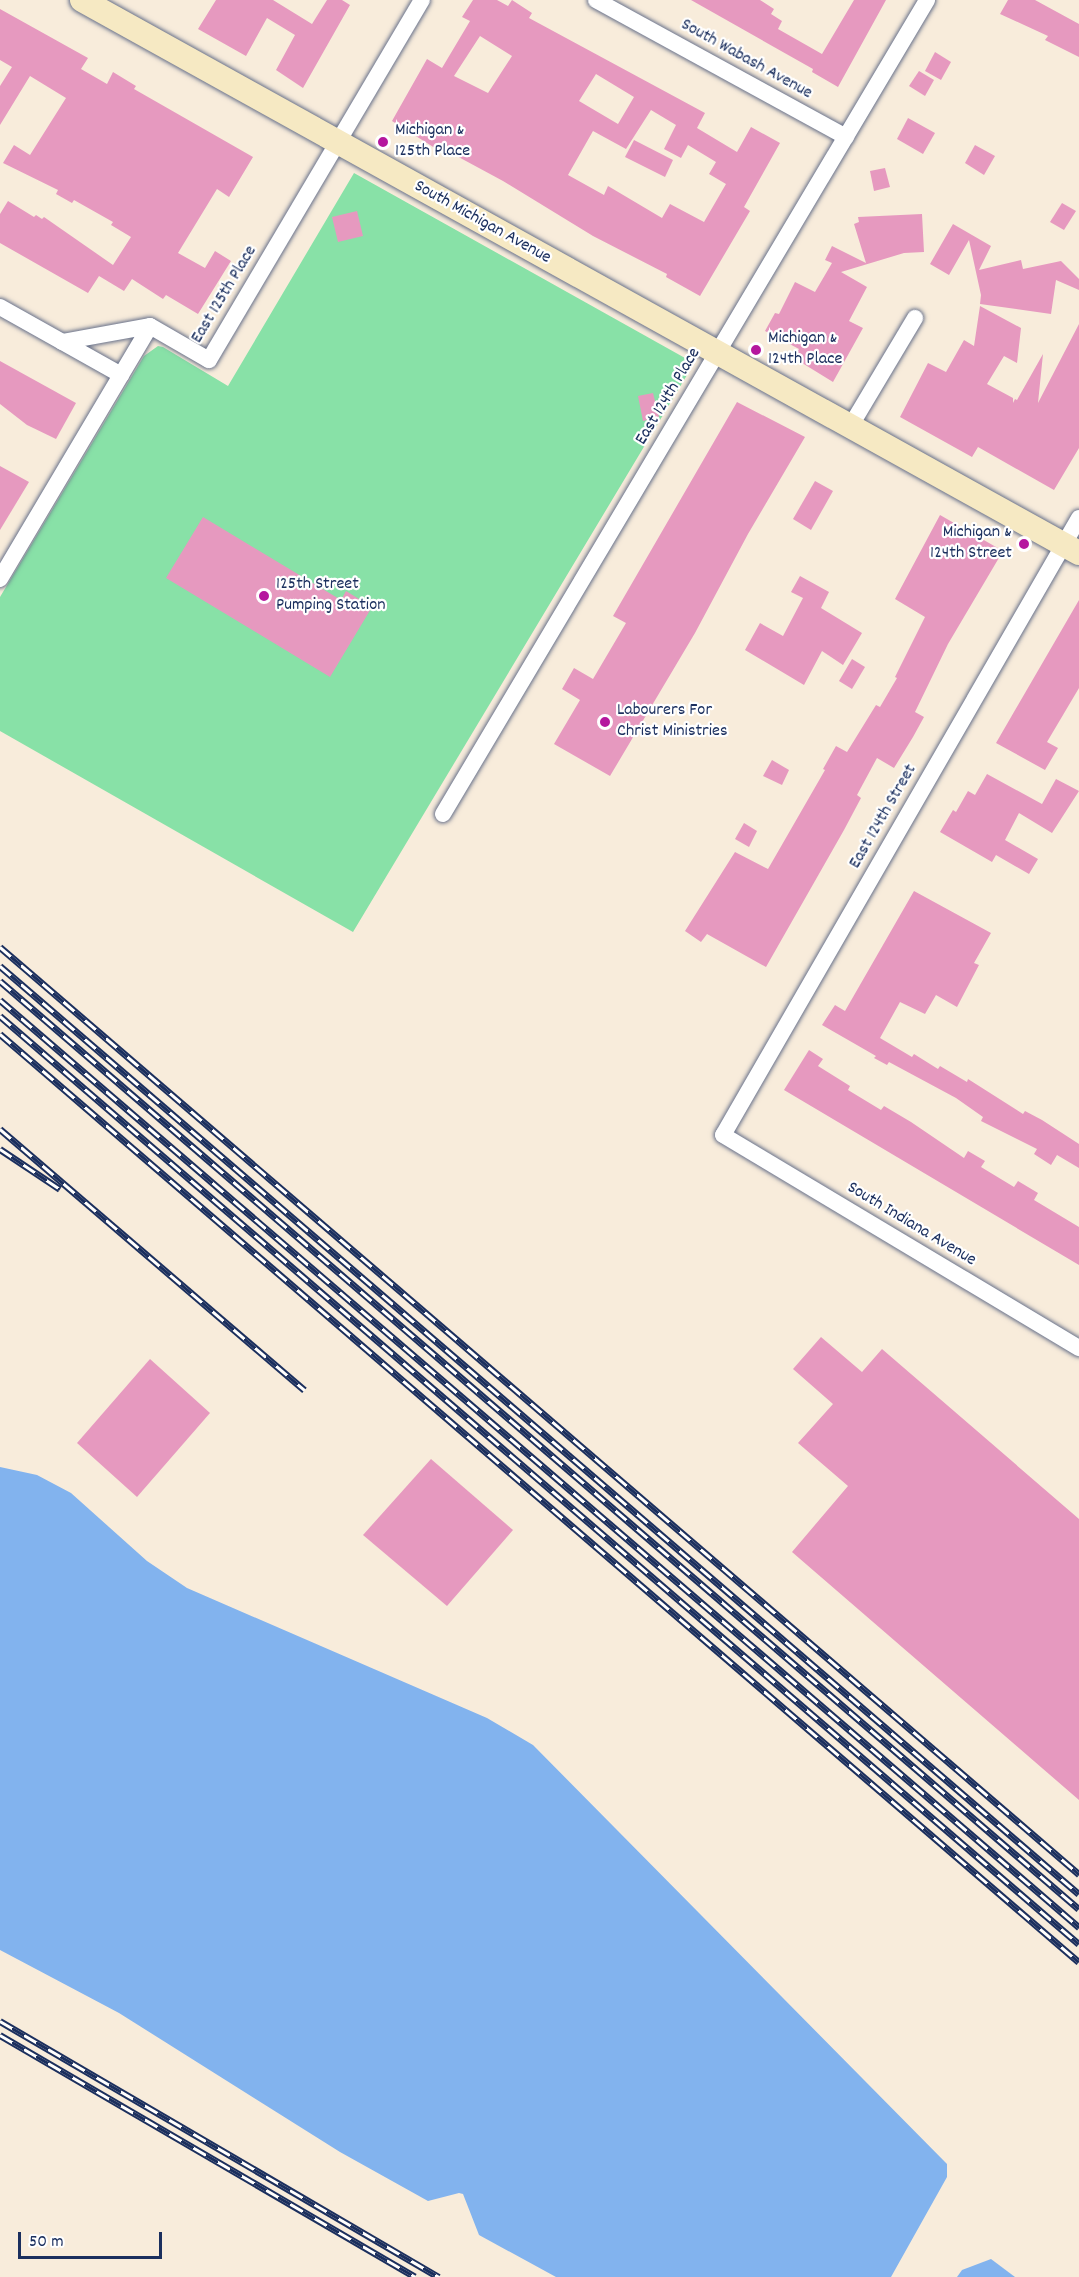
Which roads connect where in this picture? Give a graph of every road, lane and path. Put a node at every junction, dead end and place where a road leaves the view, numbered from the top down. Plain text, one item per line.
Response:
1 (82, 0) edge
2 (422, 0) edge
3 (596, 0) edge
4 (927, 0) edge
5 (846, 137) junction
6 (338, 143) junction
7 (0, 307) edge
8 (915, 318) dead end
9 (150, 326) junction
10 (62, 342) junction
11 (717, 354) junction
12 (121, 375) junction
13 (850, 427) junction
14 (1079, 518) edge
15 (1071, 549) edge
16 (0, 579) edge
17 (443, 814) dead end
18 (723, 1136) joint
19 (1079, 1348) edge

1 - 6 main road, South Michigan Avenue
2 - 6 street, East 125th Place
3 - 5 street, South Wabash Avenue
4 - 5 street, East 124th Place
5 - 11 street, East 124th Place
6 - 9 street, East 125th Place
6 - 11 main road, South Michigan Avenue
7 - 10 street
8 - 13 street
9 - 10 street
9 - 12 street
10 - 12 street
11 - 13 main road, South Michigan Avenue
11 - 17 street, East 124th Place
12 - 16 street
13 - 15 main road, South Michigan Avenue
14 - 15 street, East 124th Street
15 - 18 street, East 124th Street
18 - 19 street, South Indiana Avenue

